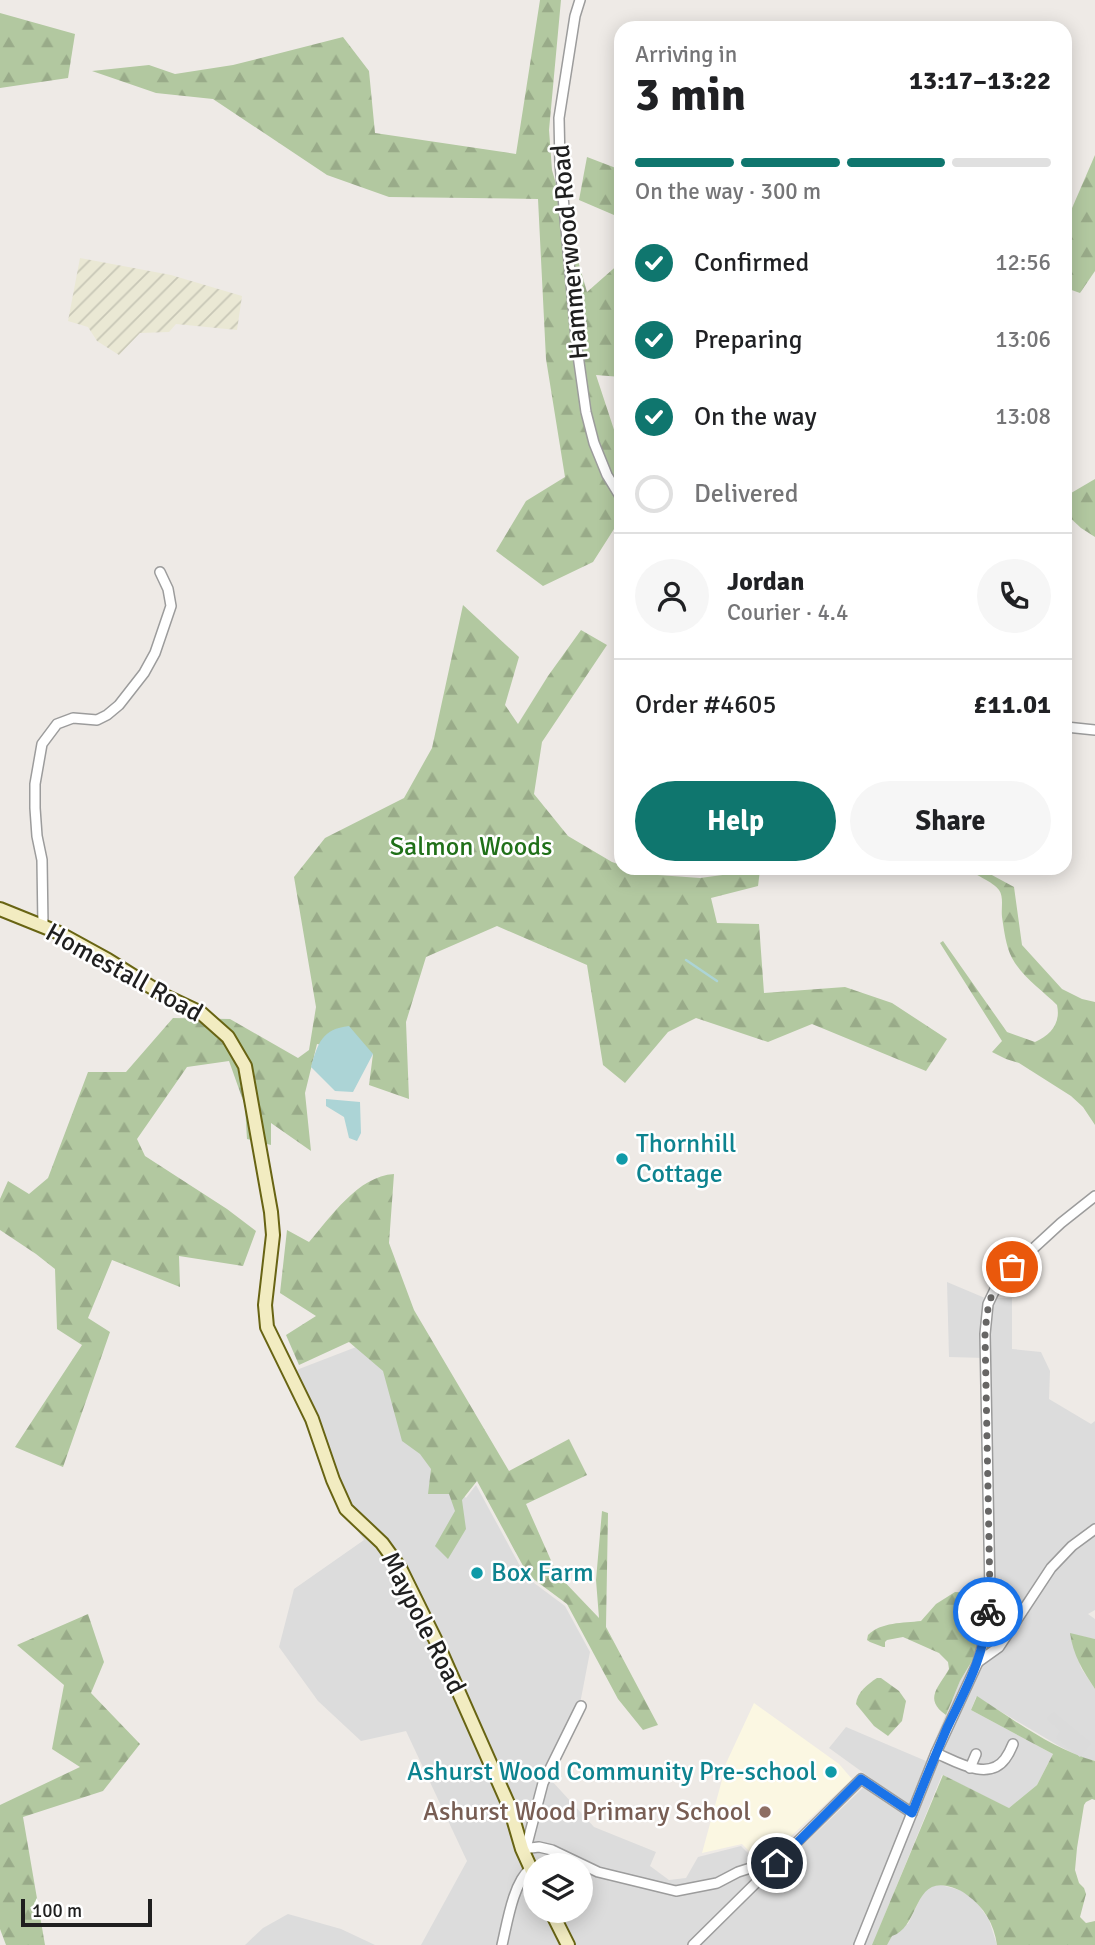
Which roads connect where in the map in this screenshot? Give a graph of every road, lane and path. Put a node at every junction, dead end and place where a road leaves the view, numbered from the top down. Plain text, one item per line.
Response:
1 (580, 0) edge
2 (614, 486) edge
3 (160, 572) dead end
4 (1072, 728) edge
5 (1095, 730) edge
6 (0, 909) edge
7 (43, 926) junction
8 (1095, 1196) edge
9 (293, 1377) joint
10 (1095, 1530) edge
11 (978, 1662) junction
12 (581, 1706) dead end
13 (1013, 1744) dead end
14 (936, 1753) junction
15 (976, 1754) dead end
16 (970, 1768) junction
17 (912, 1813) junction
18 (524, 1849) junction
19 (525, 1853) edge
20 (777, 1863) junction
21 (523, 1877) edge
22 (557, 1923) edge
23 (502, 1945) edge
24 (568, 1945) edge
25 (693, 1945) edge
26 (859, 1945) edge

1 - 2 street, Hammerwood Road
3 - 7 street
4 - 5 street
6 - 7 street, Homestall Road
7 - 9 street, Homestall Road
8 - 11 street
9 - 18 street, Maypole Road
10 - 11 street
11 - 14 street
12 - 18 street
13 - 16 street
14 - 16 street
14 - 17 street
15 - 16 street
17 - 20 street
17 - 26 street
18 - 19 street, Maypole Road
18 - 20 street
20 - 25 street
21 - 23 street
22 - 24 street

